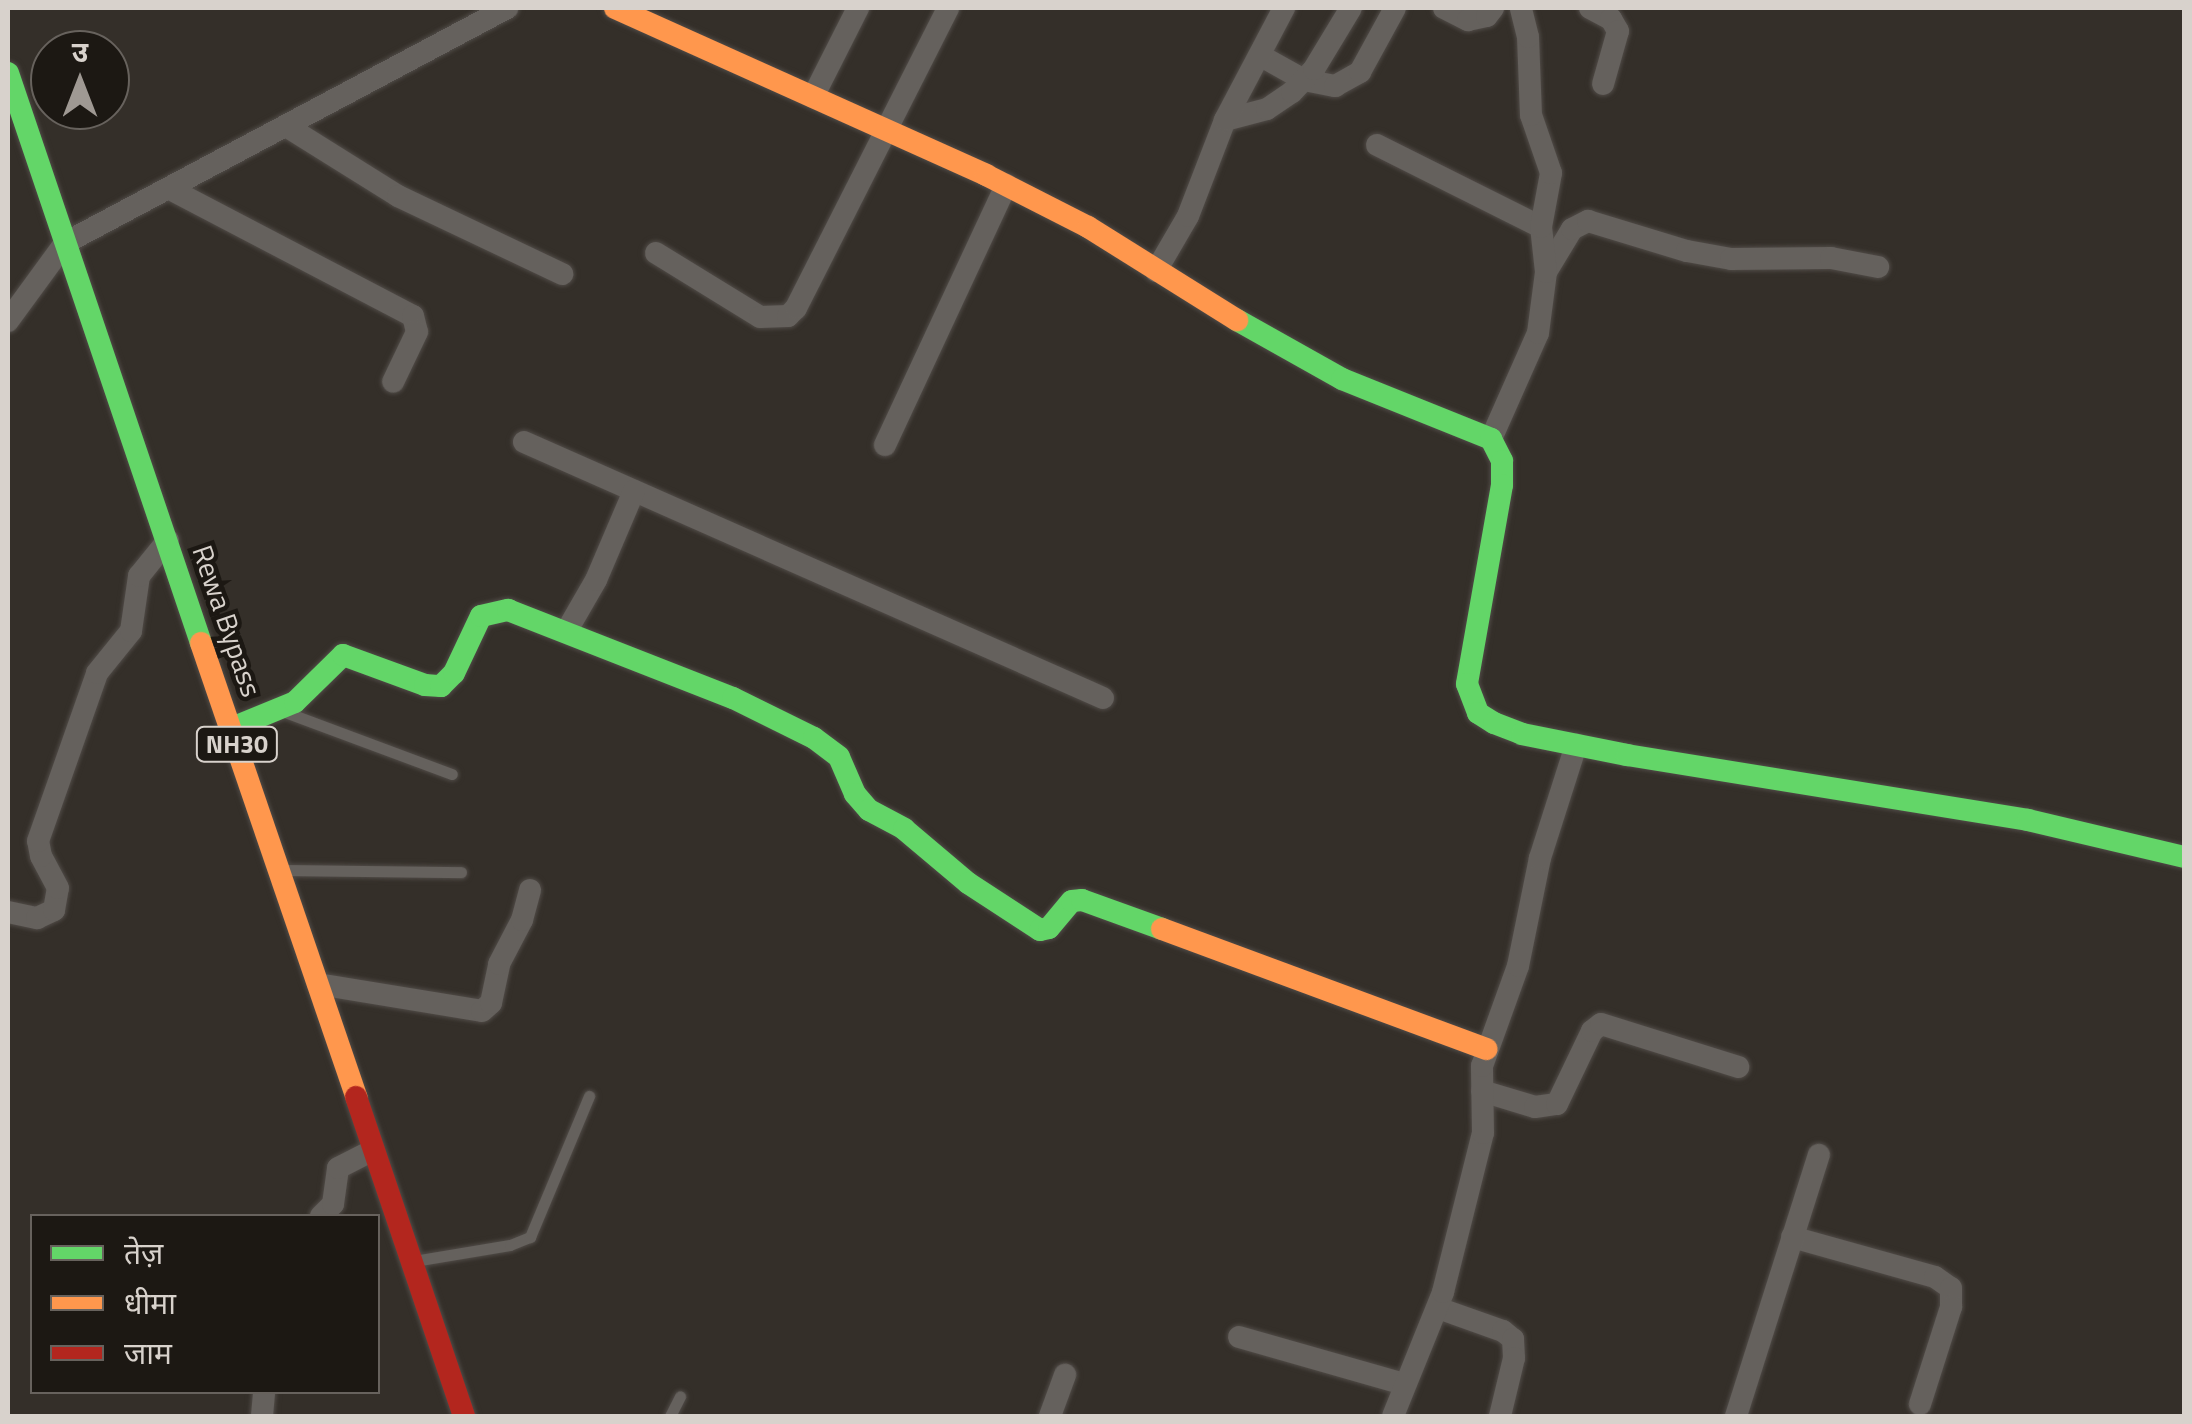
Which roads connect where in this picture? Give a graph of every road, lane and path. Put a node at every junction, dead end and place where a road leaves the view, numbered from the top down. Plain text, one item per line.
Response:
1 (507, 8) edge
2 (615, 8) edge
3 (858, 8) edge
4 (948, 8) edge
5 (1284, 8) edge
6 (1351, 8) edge
7 (1395, 8) edge
8 (1444, 8) edge
9 (1492, 8) edge
10 (1520, 8) edge
11 (1590, 8) edge
12 (1261, 56) junction
13 (8, 73) edge
14 (1304, 80) junction
15 (1603, 84) dead end
16 (812, 97) junction
17 (1226, 120) junction
18 (286, 126) junction
19 (888, 131) junction
20 (1377, 145) dead end
21 (1006, 185) junction
22 (170, 189) junction
23 (1541, 226) junction
24 (65, 243) junction
25 (656, 253) dead end
26 (1878, 267) dead end
27 (1156, 271) junction
28 (1546, 272) junction
29 (562, 274) dead end
30 (8, 320) edge
31 (393, 382) dead end
32 (1491, 439) junction
33 (524, 442) dead end
34 (885, 445) dead end
35 (634, 491) junction
36 (168, 540) junction
37 (566, 632) junction
38 (1103, 698) dead end
39 (281, 711) junction
40 (232, 728) junction
41 (1576, 745) junction
42 (452, 774) dead end
43 (2184, 857) edge
44 (279, 870) junction
45 (461, 872) dead end
46 (530, 890) dead end
47 (8, 912) edge
48 (318, 984) junction
49 (1487, 1049) junction
50 (1738, 1067) dead end
51 (1482, 1091) junction
52 (589, 1096) dead end
53 (372, 1151) junction
54 (1819, 1155) dead end
55 (323, 1214) edge
56 (1792, 1237) junction
57 (411, 1262) junction
58 (1438, 1308) junction
59 (1239, 1338) dead end
60 (1065, 1374) dead end
61 (1404, 1384) junction
62 (680, 1396) dead end
63 (1920, 1404) dead end
64 (464, 1416) edge
65 (670, 1416) edge
66 (1050, 1416) edge
67 (1393, 1416) edge
68 (1500, 1416) edge
69 (1736, 1416) edge

1 - 18 street
2 - 16 main road
3 - 16 street
4 - 19 street
5 - 12 street
6 - 14 street
7 - 14 street
8 - 9 street
10 - 23 street
11 - 15 street
12 - 14 street
12 - 17 street
13 - 24 main road, Rewa Bypass / NH30
14 - 17 street
16 - 19 main road
17 - 27 street
18 - 22 street
18 - 29 street
19 - 21 main road
19 - 25 street
20 - 23 street
21 - 27 main road
21 - 34 street
22 - 24 street
22 - 31 street
23 - 28 street
24 - 30 street
24 - 36 main road, Rewa Bypass / NH30
26 - 28 street
27 - 32 main road
28 - 32 street
32 - 41 main road
33 - 35 street
35 - 37 street
35 - 38 street
36 - 40 main road, Rewa Bypass / NH30
36 - 47 street
37 - 39 main road
37 - 49 main road
39 - 40 main road
39 - 42 lane
40 - 44 main road, Rewa Bypass / NH30
41 - 43 main road
41 - 49 street
44 - 45 lane
44 - 48 main road, Rewa Bypass / NH30
46 - 48 street
48 - 53 main road, Rewa Bypass / NH30
49 - 51 street
50 - 51 street
51 - 58 street
52 - 57 lane
53 - 55 street
53 - 57 main road, Rewa Bypass / NH30
54 - 56 street
56 - 63 street
56 - 69 street
57 - 64 main road, Rewa Bypass / NH30
58 - 61 street
58 - 68 street
59 - 61 street
60 - 66 street
61 - 67 street
62 - 65 lane

